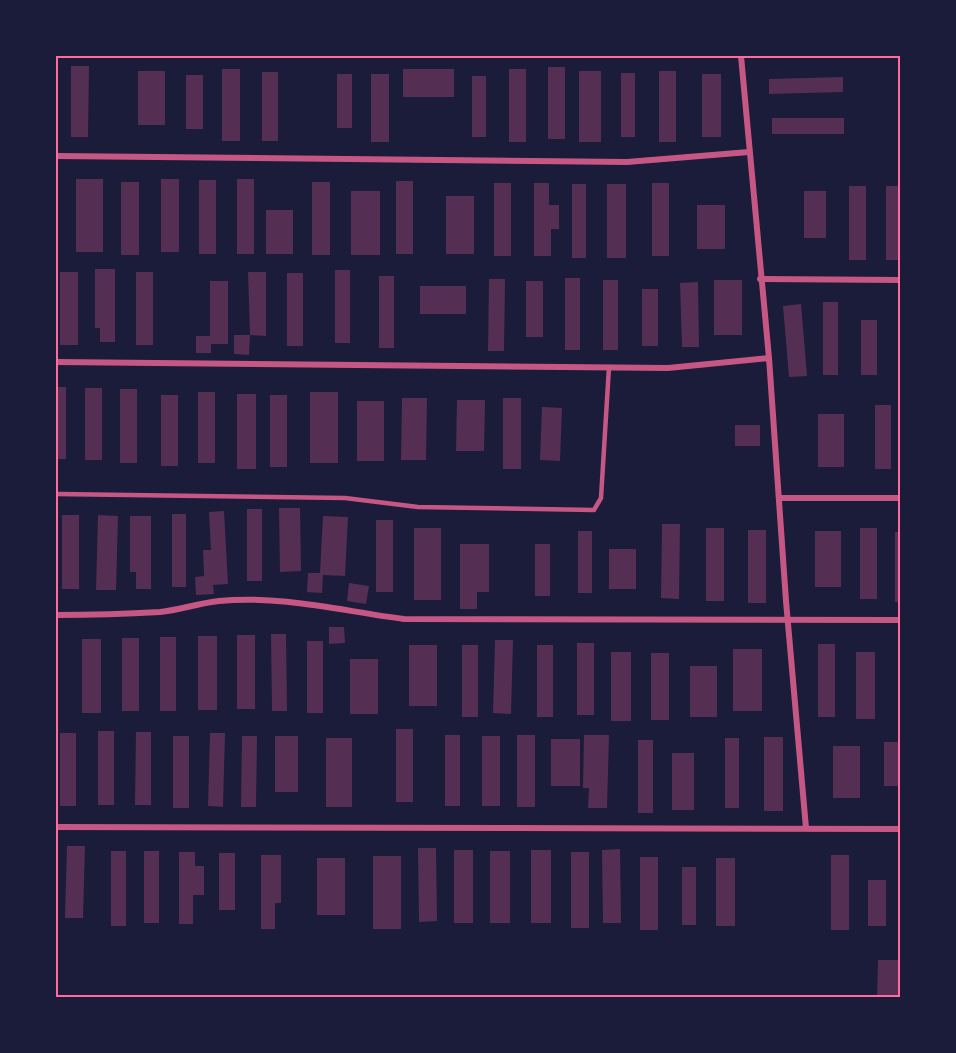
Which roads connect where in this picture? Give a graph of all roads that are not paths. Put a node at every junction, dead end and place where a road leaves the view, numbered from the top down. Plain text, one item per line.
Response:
1 (741, 56) edge
2 (748, 152) junction
3 (56, 156) edge
4 (760, 279) junction
5 (900, 280) edge
6 (769, 358) junction
7 (56, 362) edge
8 (609, 367) junction
9 (56, 494) edge
10 (780, 498) junction
11 (900, 498) edge
12 (56, 615) edge
13 (789, 618) junction
14 (900, 620) edge
15 (56, 827) edge
16 (806, 828) junction
17 (900, 829) edge

1 - 2 street
2 - 3 street
2 - 4 street
4 - 5 street
4 - 6 street
6 - 8 street
6 - 10 street
7 - 8 street
8 - 9 lane
10 - 11 street
10 - 13 street
12 - 13 street
13 - 14 street
13 - 16 street
15 - 16 street
16 - 17 street

